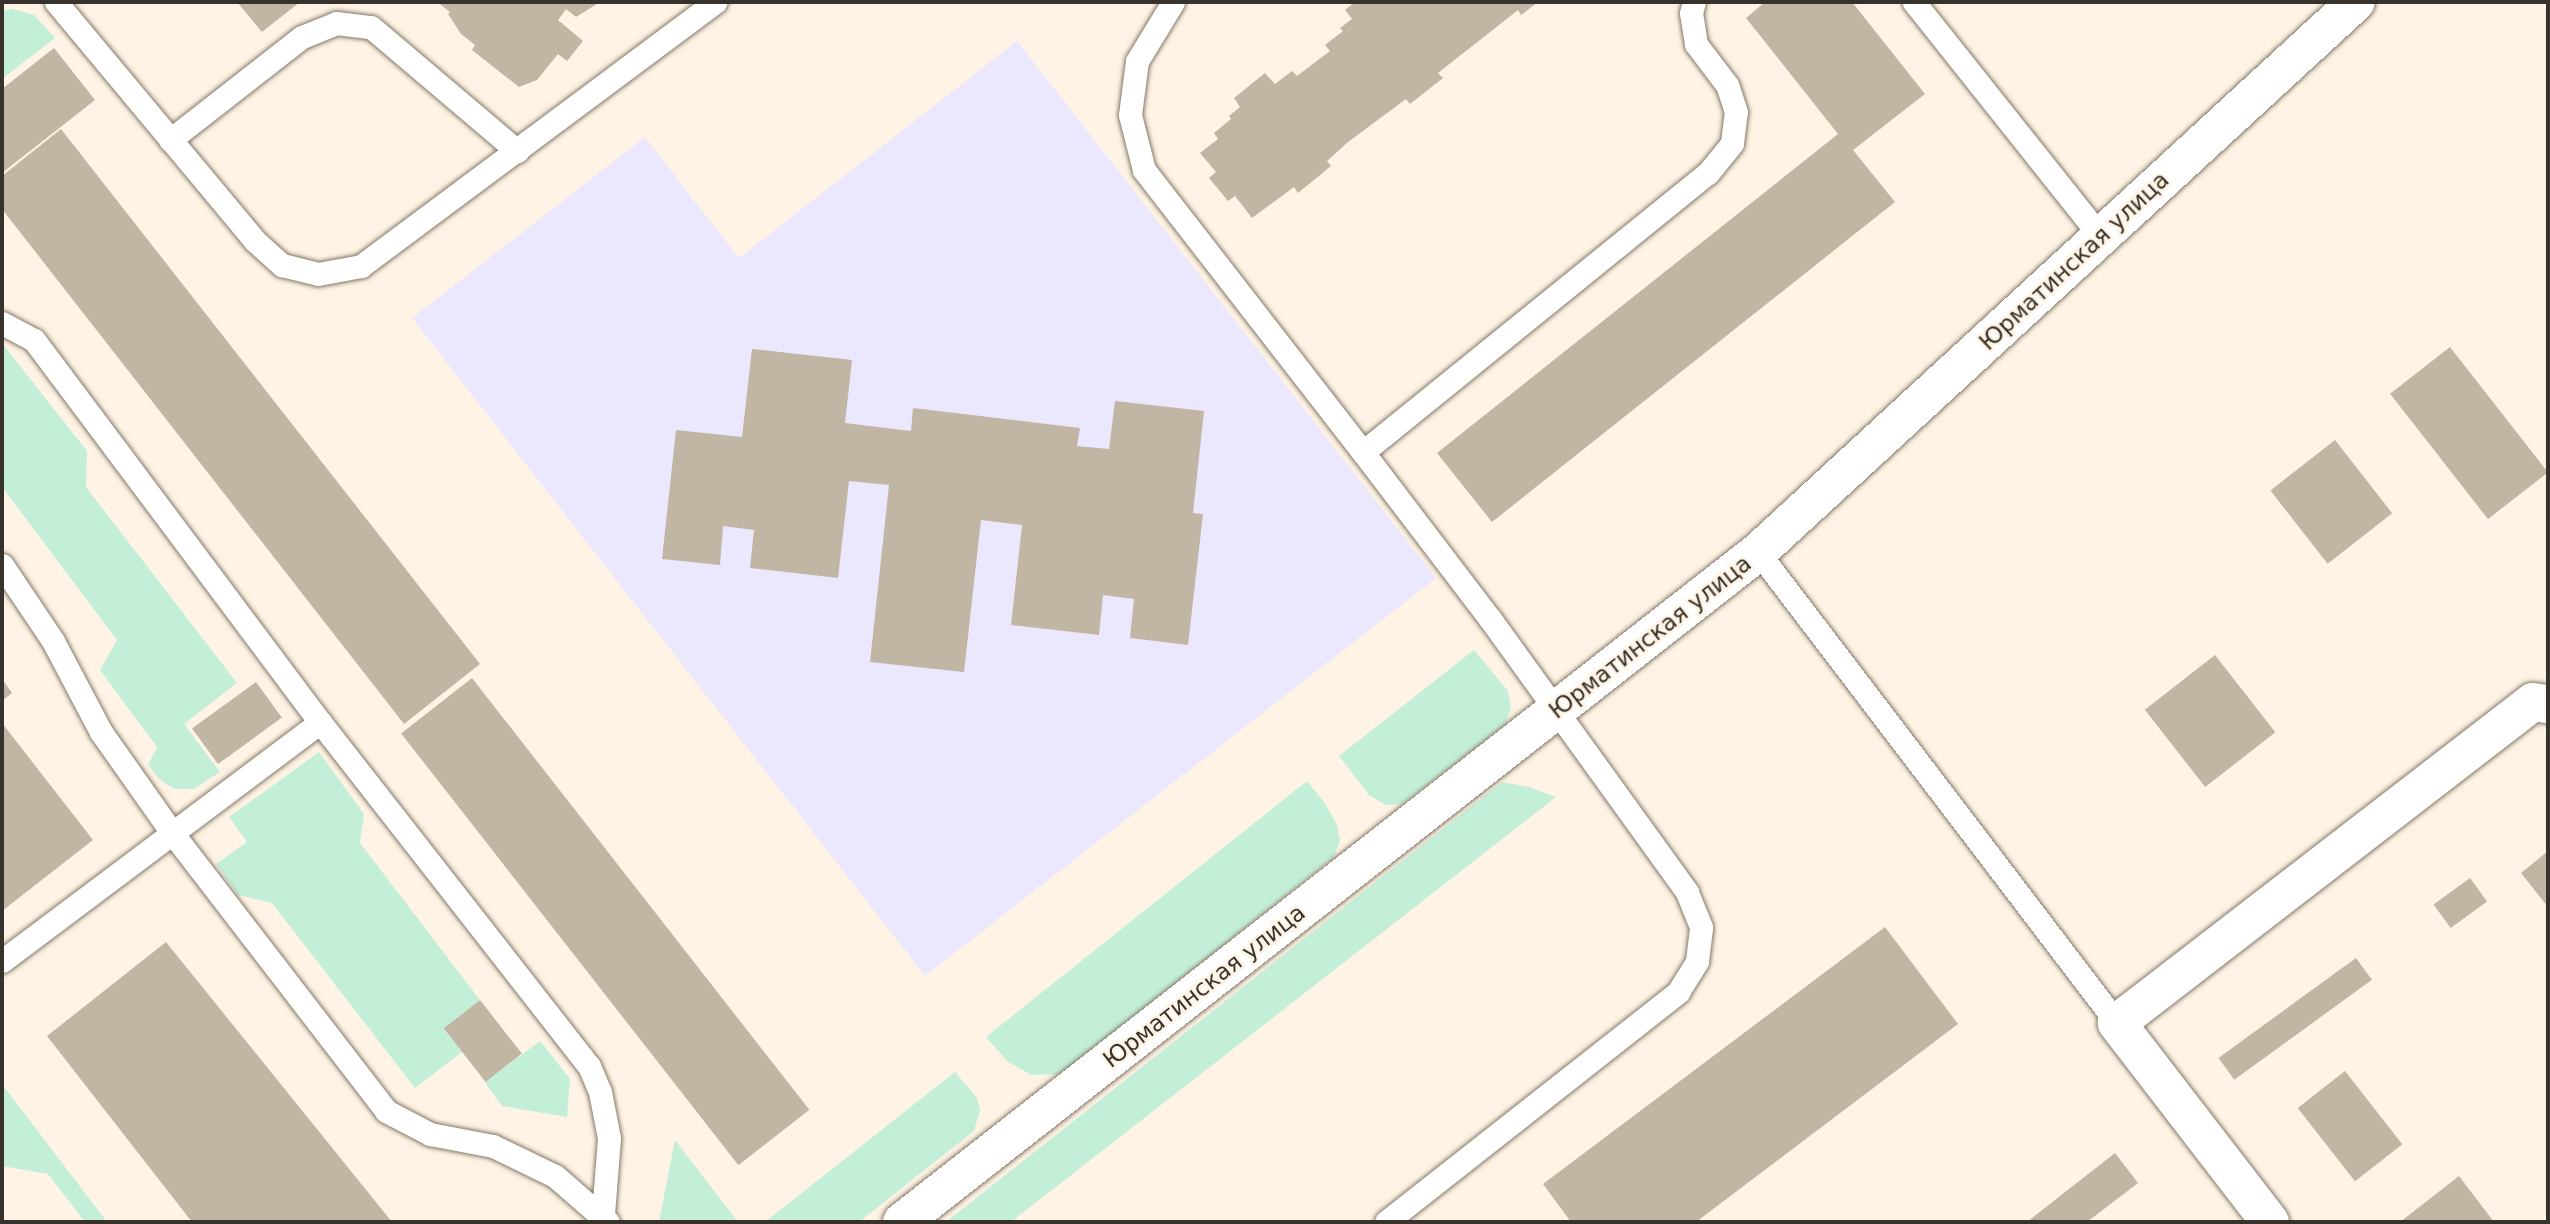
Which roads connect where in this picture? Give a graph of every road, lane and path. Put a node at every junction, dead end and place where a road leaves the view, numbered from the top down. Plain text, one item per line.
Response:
1 (56, 2) edge
2 (715, 2) edge
3 (1173, 2) edge
4 (1694, 2) edge
5 (1914, 2) edge
6 (2356, 2) edge
7 (170, 139) junction
8 (517, 150) junction
9 (2101, 237) junction
10 (2, 323) edge
11 (1363, 452) junction
12 (1758, 552) junction
13 (2, 565) edge
14 (2548, 704) edge
15 (1554, 712) junction
16 (320, 722) junction
17 (173, 834) junction
18 (2, 961) edge
19 (2117, 1023) junction
20 (605, 1219) edge
21 (902, 1222) edge
22 (1386, 1222) edge
23 (2270, 1222) edge

1 - 7 lane
2 - 8 lane
3 - 11 lane
4 - 11 lane
5 - 9 lane
6 - 9 street, Юрматинская улица
7 - 8 lane
7 - 8 lane
9 - 12 street, Юрматинская улица
10 - 16 lane
11 - 15 lane
12 - 15 street, Юрматинская улица
12 - 19 lane
13 - 17 lane
14 - 19 street
15 - 21 street, Юрматинская улица
15 - 22 lane
16 - 17 lane
16 - 20 lane
17 - 18 lane
17 - 20 lane
19 - 23 street

